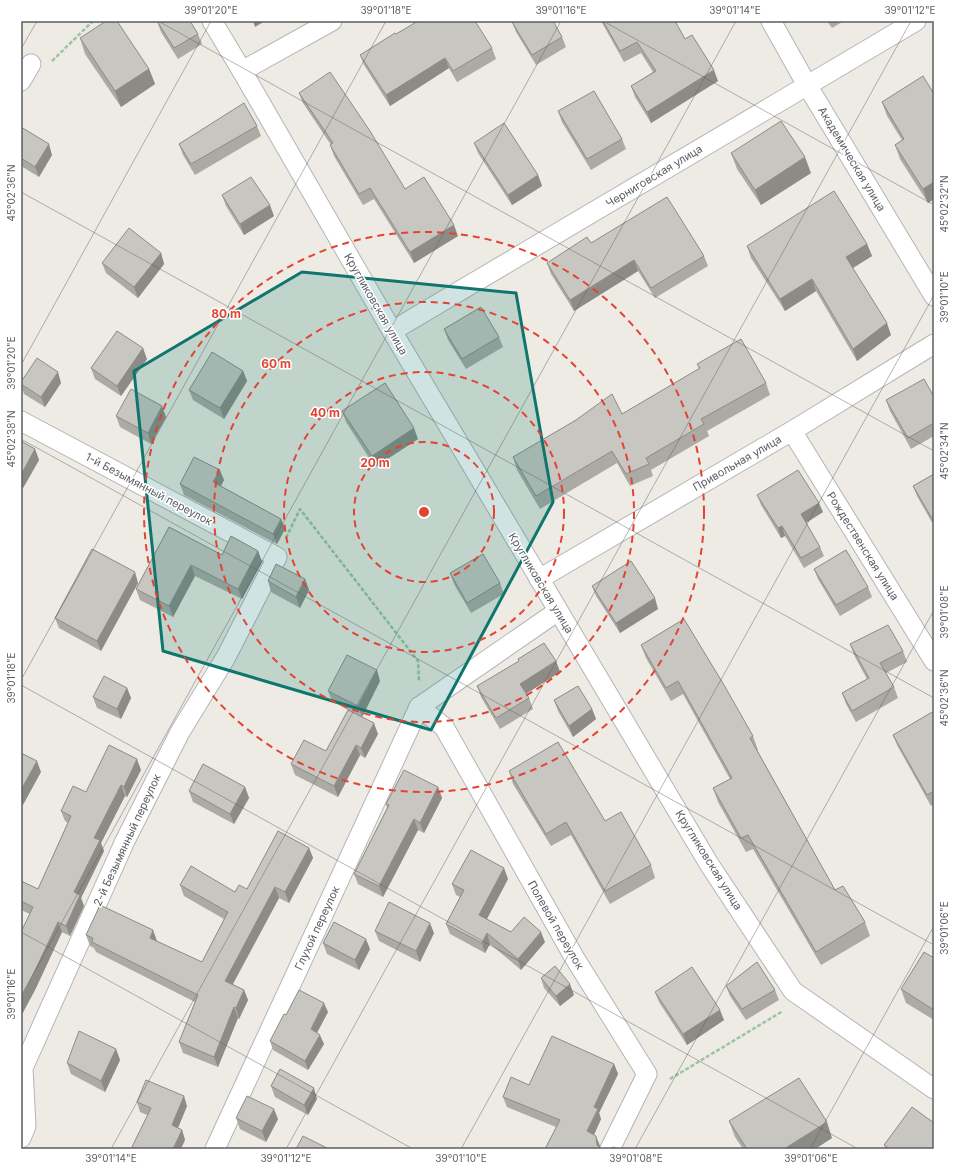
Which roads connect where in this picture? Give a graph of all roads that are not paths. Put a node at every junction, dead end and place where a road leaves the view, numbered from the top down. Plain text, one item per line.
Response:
1 (212, 21) edge
2 (332, 21) edge
3 (771, 21) edge
4 (916, 21) edge
5 (31, 64) road end
6 (242, 71) junction
7 (21, 81) edge
8 (807, 85) junction
9 (934, 296) edge
10 (392, 331) junction
11 (934, 344) edge
12 (21, 421) edge
13 (792, 431) junction
14 (277, 557) joint
15 (539, 578) junction
16 (558, 611) junction
17 (934, 661) edge
18 (419, 707) junction
19 (934, 1089) edge
20 (21, 1138) edge
21 (215, 1149) edge
22 (610, 1149) edge

1 - 6 street, Кругликовская улица
2 - 6 street
3 - 8 street, Академическая улица
4 - 8 street, Черниговская улица
5 - 7 street
6 - 10 street, Кругликовская улица
8 - 9 street, Академическая улица
8 - 10 street, Черниговская улица
10 - 15 street, Кругликовская улица
11 - 13 street, Привольная улица
12 - 14 street, 1-й Безымянный переулок
13 - 15 street, Привольная улица
13 - 17 street, Рождественская улица
14 - 20 street, 2-й Безымянный переулок
15 - 16 street, Кругликовская улица
16 - 18 street
16 - 19 street, Кругликовская улица
18 - 21 street, Глухой переулок
18 - 22 street, Полевой переулок

